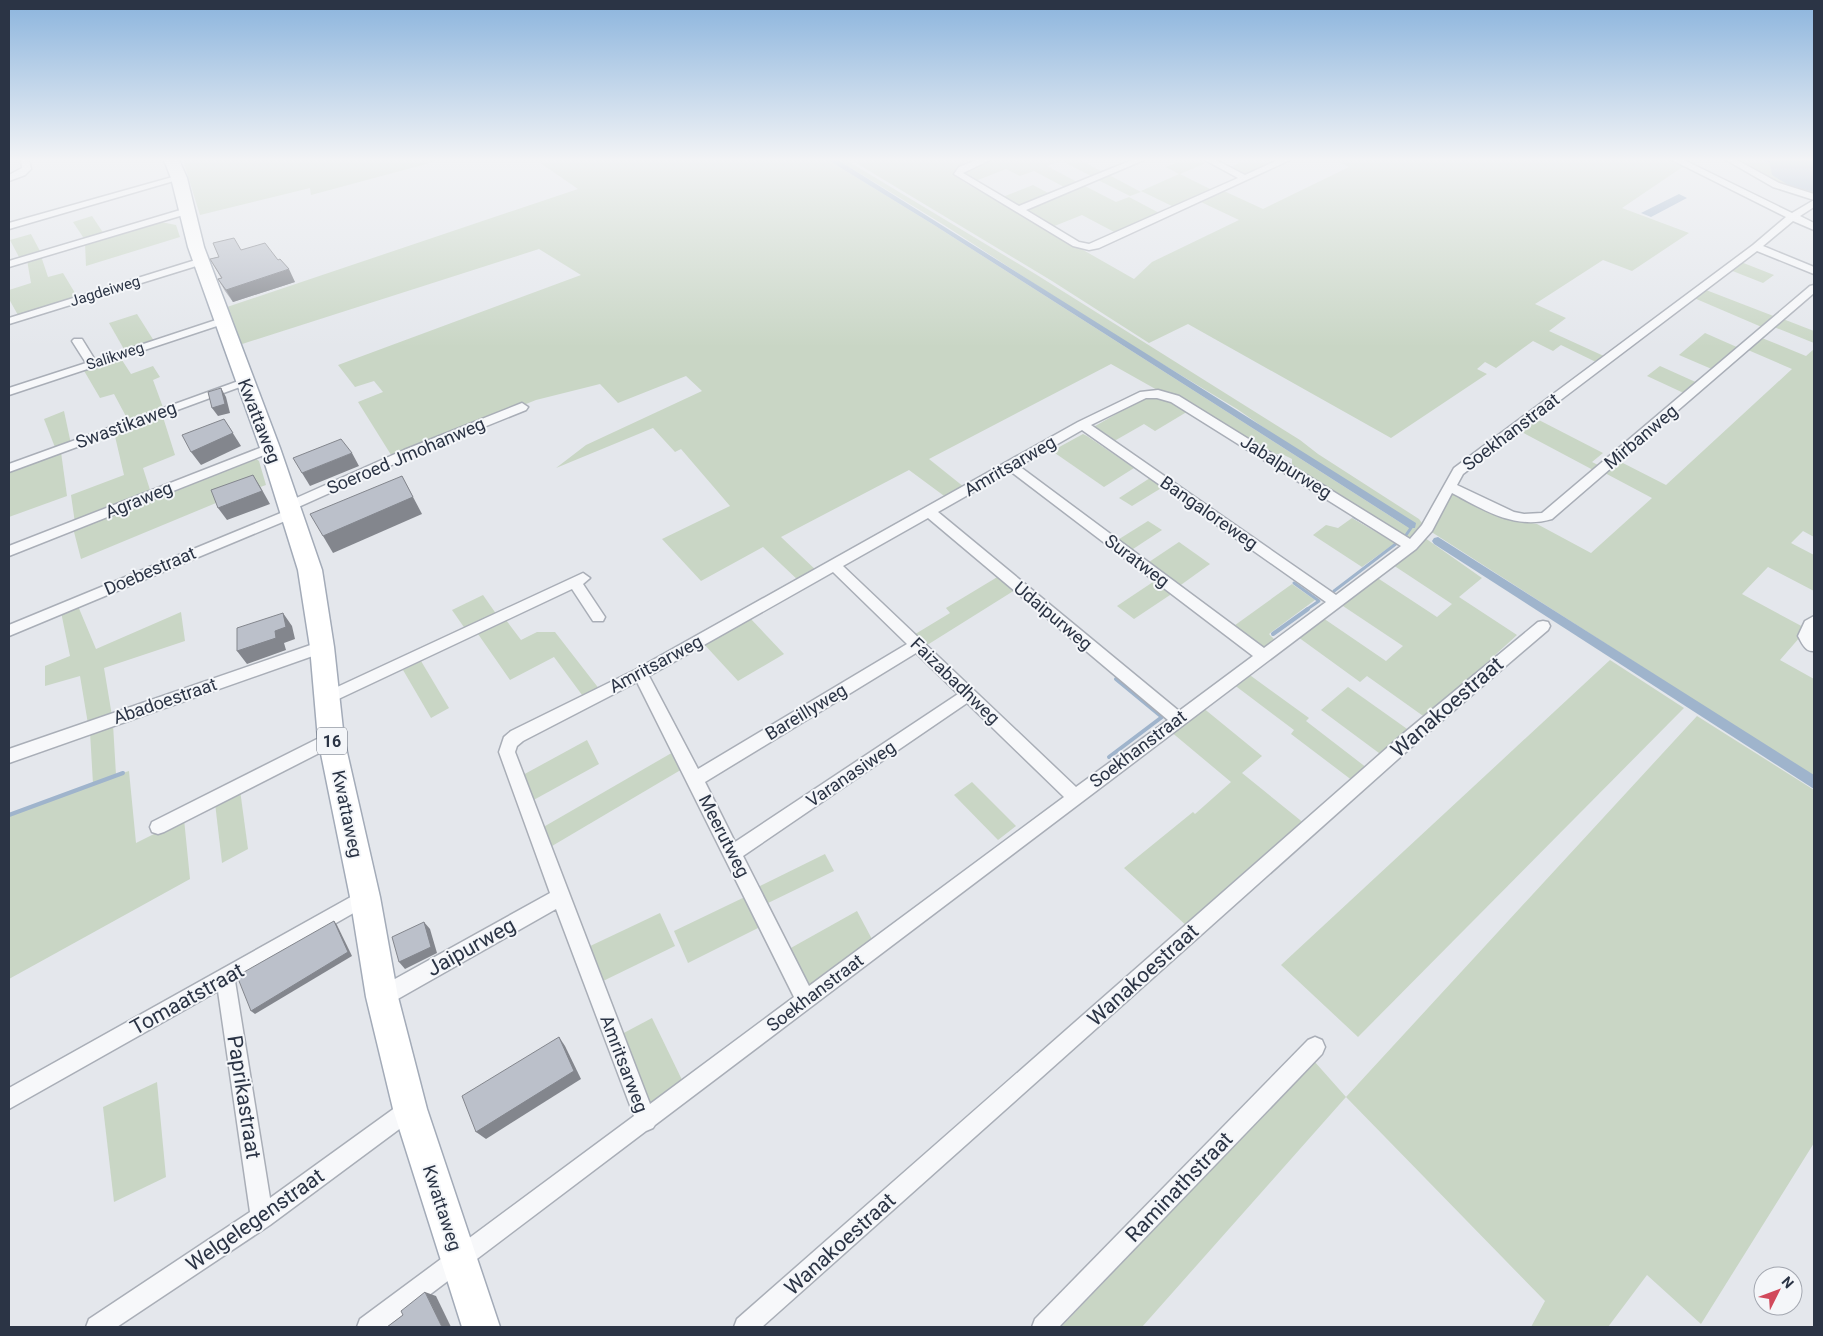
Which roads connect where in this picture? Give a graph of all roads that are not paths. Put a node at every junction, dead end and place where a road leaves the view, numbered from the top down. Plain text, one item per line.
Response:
1 (149, 222) edge
2 (190, 222) edge
3 (1039, 222) edge
4 (1148, 222) edge
5 (1786, 222) edge
6 (1756, 247) junction
7 (202, 261) junction
8 (9, 264) edge
9 (1814, 271) edge
10 (1814, 288) edge
11 (222, 321) junction
12 (9, 322) edge
13 (78, 341) dead end
14 (92, 364) junction
15 (244, 382) junction
16 (9, 392) edge
17 (1158, 394) joint
18 (522, 407) dead end
19 (1082, 425) junction
20 (270, 448) junction
21 (1011, 466) junction
22 (9, 468) edge
23 (1449, 486) junction
24 (291, 509) junction
25 (929, 512) junction
26 (1419, 538) junction
27 (9, 552) edge
28 (834, 565) junction
29 (1335, 601) junction
30 (598, 617) dead end
31 (1814, 621) edge
32 (1543, 626) dead end
33 (9, 631) edge
34 (917, 645) junction
35 (1812, 646) dead end
36 (322, 647) junction
37 (1263, 656) junction
38 (640, 674) junction
39 (969, 694) junction
40 (326, 699) junction
41 (1178, 719) junction
42 (331, 740) junction
43 (9, 756) edge
44 (695, 778) junction
45 (1075, 797) junction
46 (158, 827) dead end
47 (733, 853) junction
48 (365, 897) junction
49 (560, 897) junction
50 (225, 978) junction
51 (382, 997) junction
52 (806, 1000) junction
53 (1315, 1047) dead end
54 (9, 1099) edge
55 (410, 1109) junction
56 (646, 1121) junction
57 (262, 1217) junction
58 (459, 1259) junction
59 (97, 1327) edge
60 (368, 1327) edge
61 (481, 1327) edge
62 (745, 1327) edge
63 (1043, 1327) edge

1 - 8 street
2 - 7 main road, Kwattaweg / 16
3 - 4 street
5 - 6 street, Soekhanstraat
6 - 9 street
6 - 23 street, Soekhanstraat
7 - 11 main road, Kwattaweg / 16
7 - 12 street, Jagdeiweg
10 - 23 street, Mirbanweg
11 - 14 street, Salikweg
11 - 15 main road, Kwattaweg / 16
13 - 14 street
14 - 16 street, Salikweg
15 - 20 main road, Kwattaweg / 16
15 - 22 street, Swastikaweg
17 - 19 street, Amritsarweg
17 - 26 street, Jabalpurweg
18 - 24 street, Soeroed Jmohanweg
19 - 21 street, Amritsarweg
19 - 29 street, Bangaloreweg
20 - 24 main road, Kwattaweg / 16
20 - 27 street, Agraweg
21 - 25 street, Amritsarweg
21 - 37 street, Suratweg
23 - 26 street, Soekhanstraat
24 - 33 street, Doebestraat
24 - 36 main road, Kwattaweg / 16
25 - 28 street, Amritsarweg
25 - 41 street, Udaipurweg
26 - 29 street, Soekhanstraat
28 - 34 street, Faizabadhweg
28 - 38 street, Amritsarweg
29 - 37 street, Soekhanstraat
30 - 40 street
31 - 35 street
32 - 62 street, Wanakoestraat
34 - 39 street, Faizabadhweg
34 - 44 street, Bareillyweg
36 - 40 main road, Kwattaweg / 16
36 - 43 street, Abadoestraat
37 - 41 street, Soekhanstraat
38 - 44 street, Meerutweg
38 - 49 street, Amritsarweg
39 - 45 street, Faizabadhweg
39 - 47 street, Varanasiweg
40 - 42 main road, Kwattaweg / 16
41 - 45 street, Soekhanstraat
42 - 46 street
42 - 48 main road, Kwattaweg / 16
44 - 47 street, Meerutweg
45 - 52 street, Soekhanstraat
47 - 52 street, Meerutweg
48 - 50 street, Tomaatstraat
48 - 51 main road, Kwattaweg / 16
49 - 51 street, Jaipurweg
49 - 56 street, Amritsarweg
50 - 54 street, Tomaatstraat
50 - 57 street, Paprikastraat
51 - 55 main road, Kwattaweg / 16
52 - 56 street, Soekhanstraat
53 - 63 street, Raminathstraat
55 - 57 street, Welgelegenstraat
55 - 58 main road, Kwattaweg / 16
56 - 58 street, Soekhanstraat
57 - 59 street, Welgelegenstraat
58 - 60 street, Soekhanstraat
58 - 61 main road, Kwattaweg / 16

